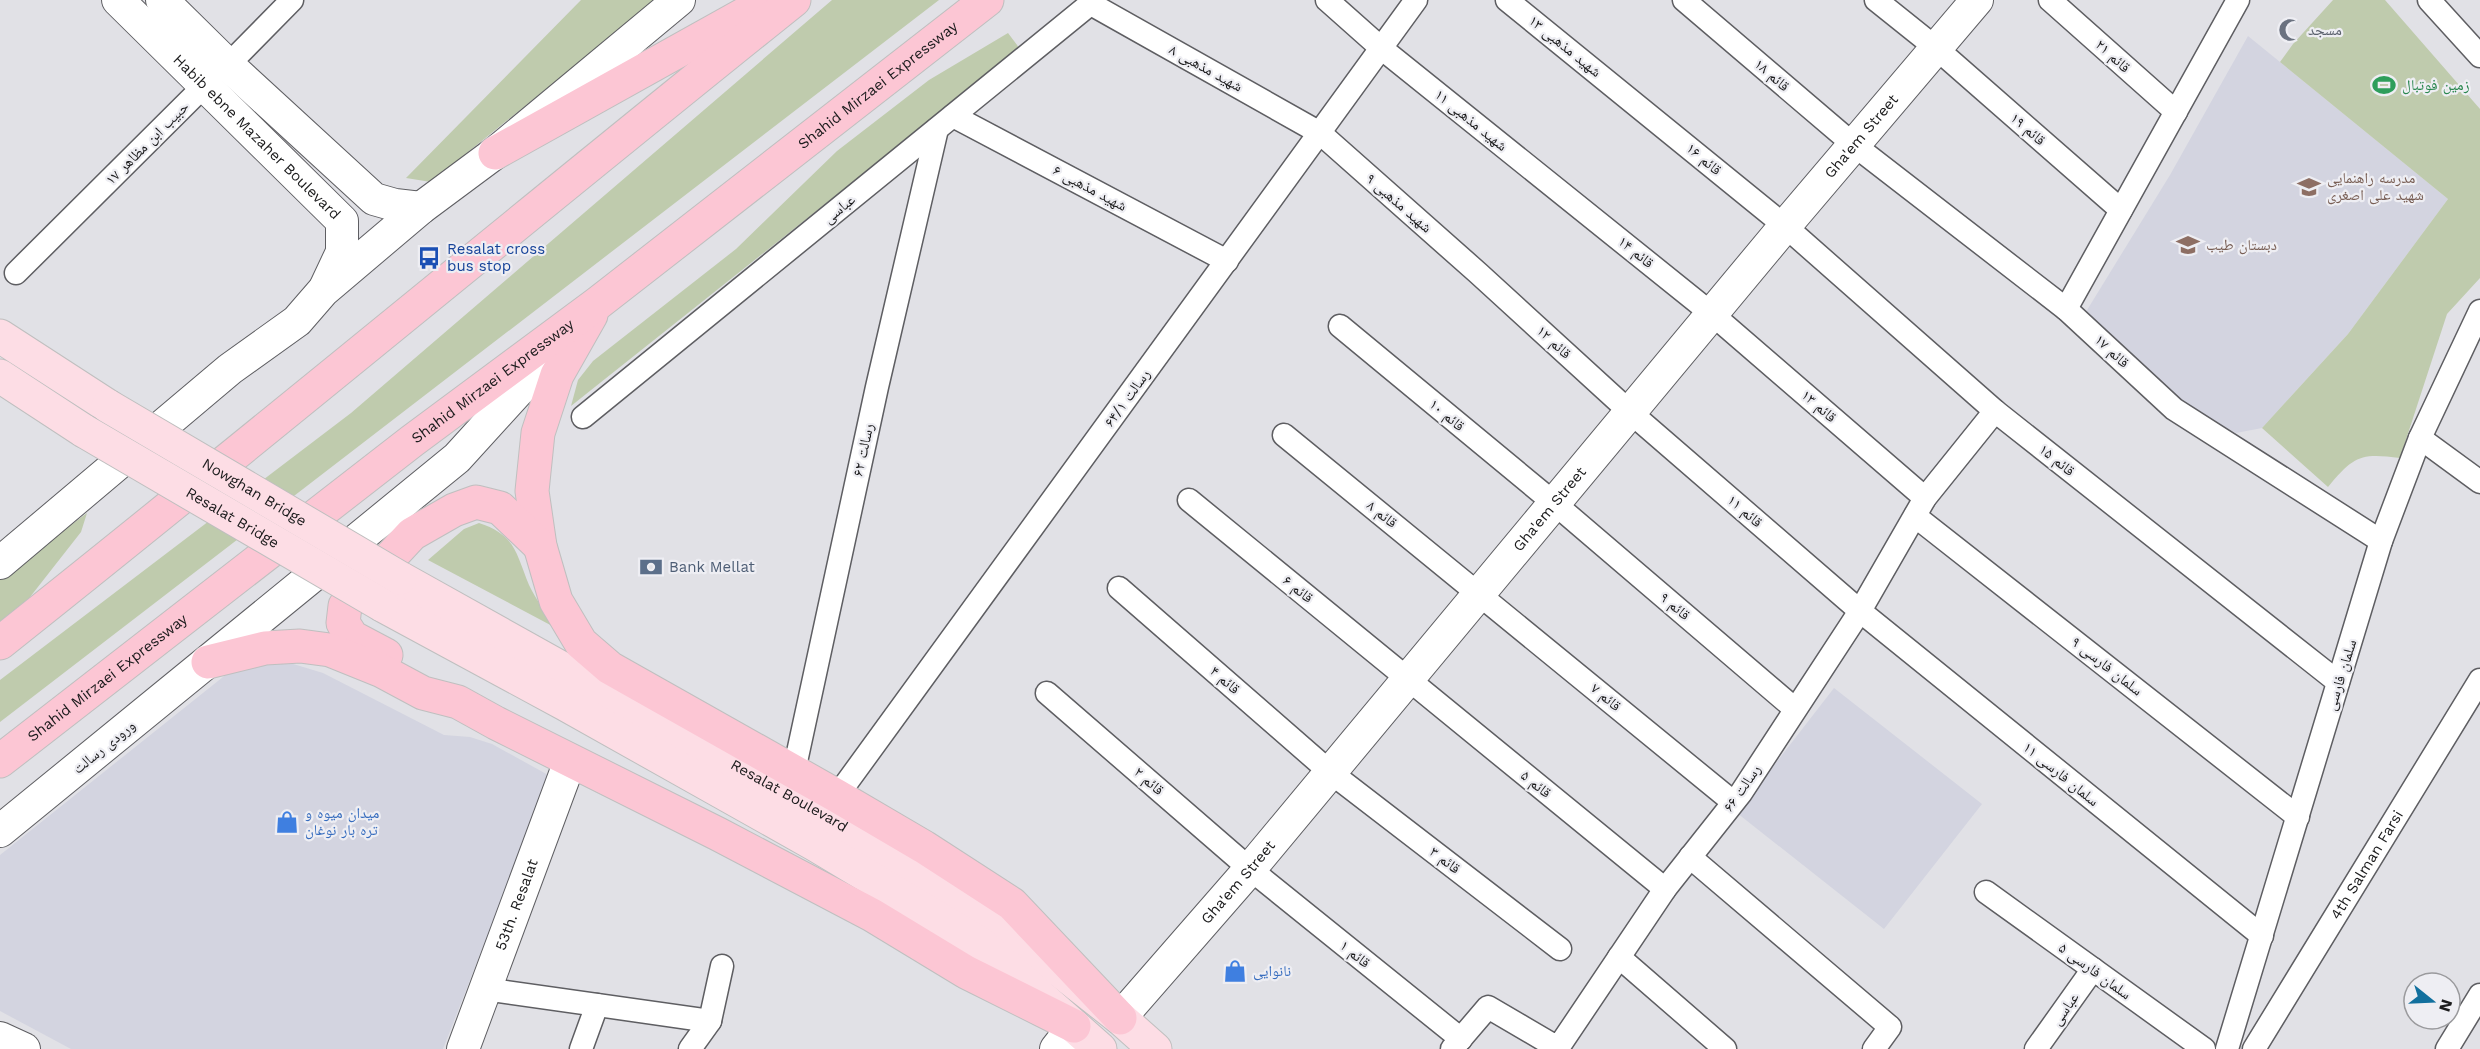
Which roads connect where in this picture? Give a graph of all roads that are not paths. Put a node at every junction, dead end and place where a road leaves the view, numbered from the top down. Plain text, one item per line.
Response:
1 (118, 0) edge
2 (162, 0) edge
3 (292, 0) edge
4 (679, 0) edge
5 (770, 0) edge
6 (794, 0) edge
7 (987, 0) edge
8 (1327, 0) edge
9 (1416, 0) edge
10 (1508, 0) edge
11 (1876, 0) edge
12 (1977, 0) edge
13 (2050, 0) edge
14 (2429, 0) edge
15 (1093, 2) edge
16 (2233, 2) edge
17 (1687, 3) edge
18 (1381, 48) junction
19 (1936, 48) junction
20 (2480, 56) edge
21 (216, 75) junction
22 (1623, 93) joint
23 (2176, 111) junction
24 (945, 123) junction
25 (1320, 133) junction
26 (1854, 145) junction
27 (495, 153) junction
28 (1560, 191) joint
29 (374, 199) junction
30 (421, 208) junction
31 (2121, 210) junction
32 (342, 221) junction
33 (1785, 226) junction
34 (1227, 261) junction
35 (15, 273) dead end
36 (1478, 273) joint
37 (323, 291) junction
38 (598, 303) junction
39 (2066, 309) junction
40 (2480, 311) edge
41 (1712, 314) junction
42 (1340, 326) dead end
43 (0, 336) edge
44 (0, 376) edge
45 (1995, 411) junction
46 (1630, 412) junction
47 (583, 417) dead end
48 (1284, 435) dead end
49 (2420, 438) junction
50 (2480, 482) edge
51 (1189, 500) dead end
52 (1554, 503) junction
53 (1920, 507) junction
54 (2381, 541) junction
55 (540, 546) junction
56 (0, 563) edge
57 (400, 578) joint
58 (1119, 588) dead end
59 (1479, 593) junction
60 (382, 605) joint
61 (1860, 611) junction
62 (0, 643) edge
63 (208, 662) junction
64 (1407, 679) junction
65 (2480, 680) edge
66 (2338, 682) junction
67 (1047, 693) dead end
68 (458, 702) junction
69 (1795, 709) junction
70 (0, 761) edge
71 (570, 761) junction
72 (794, 771) junction
73 (1330, 772) junction
74 (837, 796) junction
75 (1733, 802) junction
76 (2298, 817) junction
77 (0, 831) edge
78 (1690, 857) junction
79 (1250, 869) junction
80 (1665, 889) junction
81 (1986, 892) dead end
82 (2262, 936) junction
83 (1560, 949) dead end
84 (1619, 957) junction
85 (722, 966) dead end
86 (2093, 969) junction
87 (485, 989) junction
88 (2480, 995) edge
89 (597, 1005) junction
90 (1120, 1018) junction
91 (710, 1021) junction
92 (1065, 1037) edge
93 (0, 1038) edge
94 (1456, 1044) edge
95 (24, 1049) edge
96 (463, 1049) edge
97 (581, 1049) edge
98 (690, 1049) edge
99 (1100, 1049) edge
100 (1155, 1049) edge
101 (1725, 1049) edge
102 (1874, 1049) edge
103 (2036, 1049) edge
104 (2204, 1049) edge
105 (2227, 1049) edge
106 (2254, 1049) edge
107 (2447, 1049) edge

1 - 21 street, Habib ebne Mazaher Boulevard
2 - 21 street, Habib ebne Mazaher Boulevard
3 - 21 street, حبیب ابن مظاهر ۱۷
4 - 27 street
5 - 27 highway
6 - 62 highway
7 - 38 highway, Shahid Mirzaei Expressway
8 - 18 street, شهید مذهبی ۱۱
9 - 18 street, رسالت ۶۴/۱
10 - 22 street, شهید مذهبی ۱۳
11 - 19 street, قائم ۱۹
12 - 19 street, Gha'em Street
13 - 23 street, قائم ۲۱
14 - 20 street
15 - 24 street, عباسی
15 - 25 street, شهید مذهبی ۸
16 - 23 street
17 - 26 street, قائم ۱۸
18 - 25 street, رسالت ۶۴/۱
18 - 28 street, شهید مذهبی ۱۱
19 - 26 street, Gha'em Street
19 - 31 street, قائم ۱۹
21 - 29 street, Habib ebne Mazaher Boulevard
21 - 32 street, Habib ebne Mazaher Boulevard
21 - 35 street, حبیب ابن مظاهر ۱۷
22 - 33 street, قائم ۱۶
23 - 31 street
24 - 34 street, شهید مذهبی ۶
24 - 47 street, عباسی
24 - 72 street, رسالت ۶۲
25 - 34 street, رسالت ۶۴/۱
25 - 36 street, شهید مذهبی ۹
26 - 33 street, Gha'em Street
26 - 39 street, قائم ۱۷
27 - 30 street
28 - 41 street, قائم ۱۴
29 - 30 street, Habib ebne Mazaher Boulevard
29 - 32 street
30 - 37 street
31 - 39 street
32 - 37 street, Habib ebne Mazaher Boulevard
33 - 41 street, Gha'em Street
33 - 45 street, قائم ۱۵
34 - 74 street, رسالت ۶۴/۱
36 - 46 street, قائم ۱۲
37 - 56 street
38 - 55 highway
38 - 63 street, ورودی رسالت
38 - 70 highway, Shahid Mirzaei Expressway
39 - 54 street, قائم ۱۷
40 - 49 street, سلمان فارسی
41 - 46 street, Gha'em Street
41 - 53 street, قائم ۱۳
42 - 52 street, قائم ۱۰
43 - 57 main road, Nowghan Bridge, bridge
44 - 60 main road, Resalat Bridge, bridge
45 - 53 street, رسالت ۶۶
45 - 66 street, قائم ۱۵
46 - 52 street, Gha'em Street
46 - 61 street, قائم ۱۱
48 - 59 street, قائم ۸
49 - 50 street
49 - 54 street, سلمان فارسی
51 - 64 street, قائم ۶
52 - 59 street, Gha'em Street
52 - 69 street, قائم ۹
53 - 61 street, رسالت ۶۶
53 - 76 street, سلمان فارسی ۹
54 - 66 street, سلمان فارسی
55 - 68 highway
55 - 72 highway
57 - 90 main road, Resalat Boulevard
58 - 73 street, قائم ۴
59 - 64 street, Gha'em Street
59 - 75 street, قائم ۷
60 - 92 main road, Resalat Boulevard
61 - 69 street, رسالت ۶۶
61 - 82 street, سلمان فارسی ۱۱
63 - 68 highway
63 - 77 street, ورودی رسالت
64 - 73 street, Gha'em Street
64 - 80 street, قائم ۵
65 - 106 street, 4th Salman Farsi
66 - 76 street, سلمان فارسی
67 - 79 street, قائم ۲
68 - 71 highway
69 - 75 street, رسالت ۶۶
71 - 87 street, 53th. Resalat
71 - 92 highway
72 - 74 highway
73 - 79 street, Gha'em Street
73 - 83 street, قائم ۳
74 - 90 highway
75 - 78 street, رسالت ۶۶
76 - 82 street, سلمان فارسی
78 - 80 street, رسالت ۶۶
78 - 102 street
79 - 90 street, Gha'em Street
79 - 94 street, قائم ۱
80 - 84 street, رسالت ۶۶
81 - 86 street, سلمان فارسی ۵
82 - 105 street, سلمان فارسی
84 - 94 street, رسالت ۶۶
84 - 101 street
85 - 91 street
86 - 103 street, عباسی
86 - 104 street, سلمان فارسی ۵
87 - 89 street
87 - 96 street, 53th. Resalat
88 - 107 street
89 - 91 street
89 - 97 street
90 - 100 main road, Resalat Boulevard
91 - 98 street
92 - 99 main road, Resalat Boulevard
93 - 95 street

